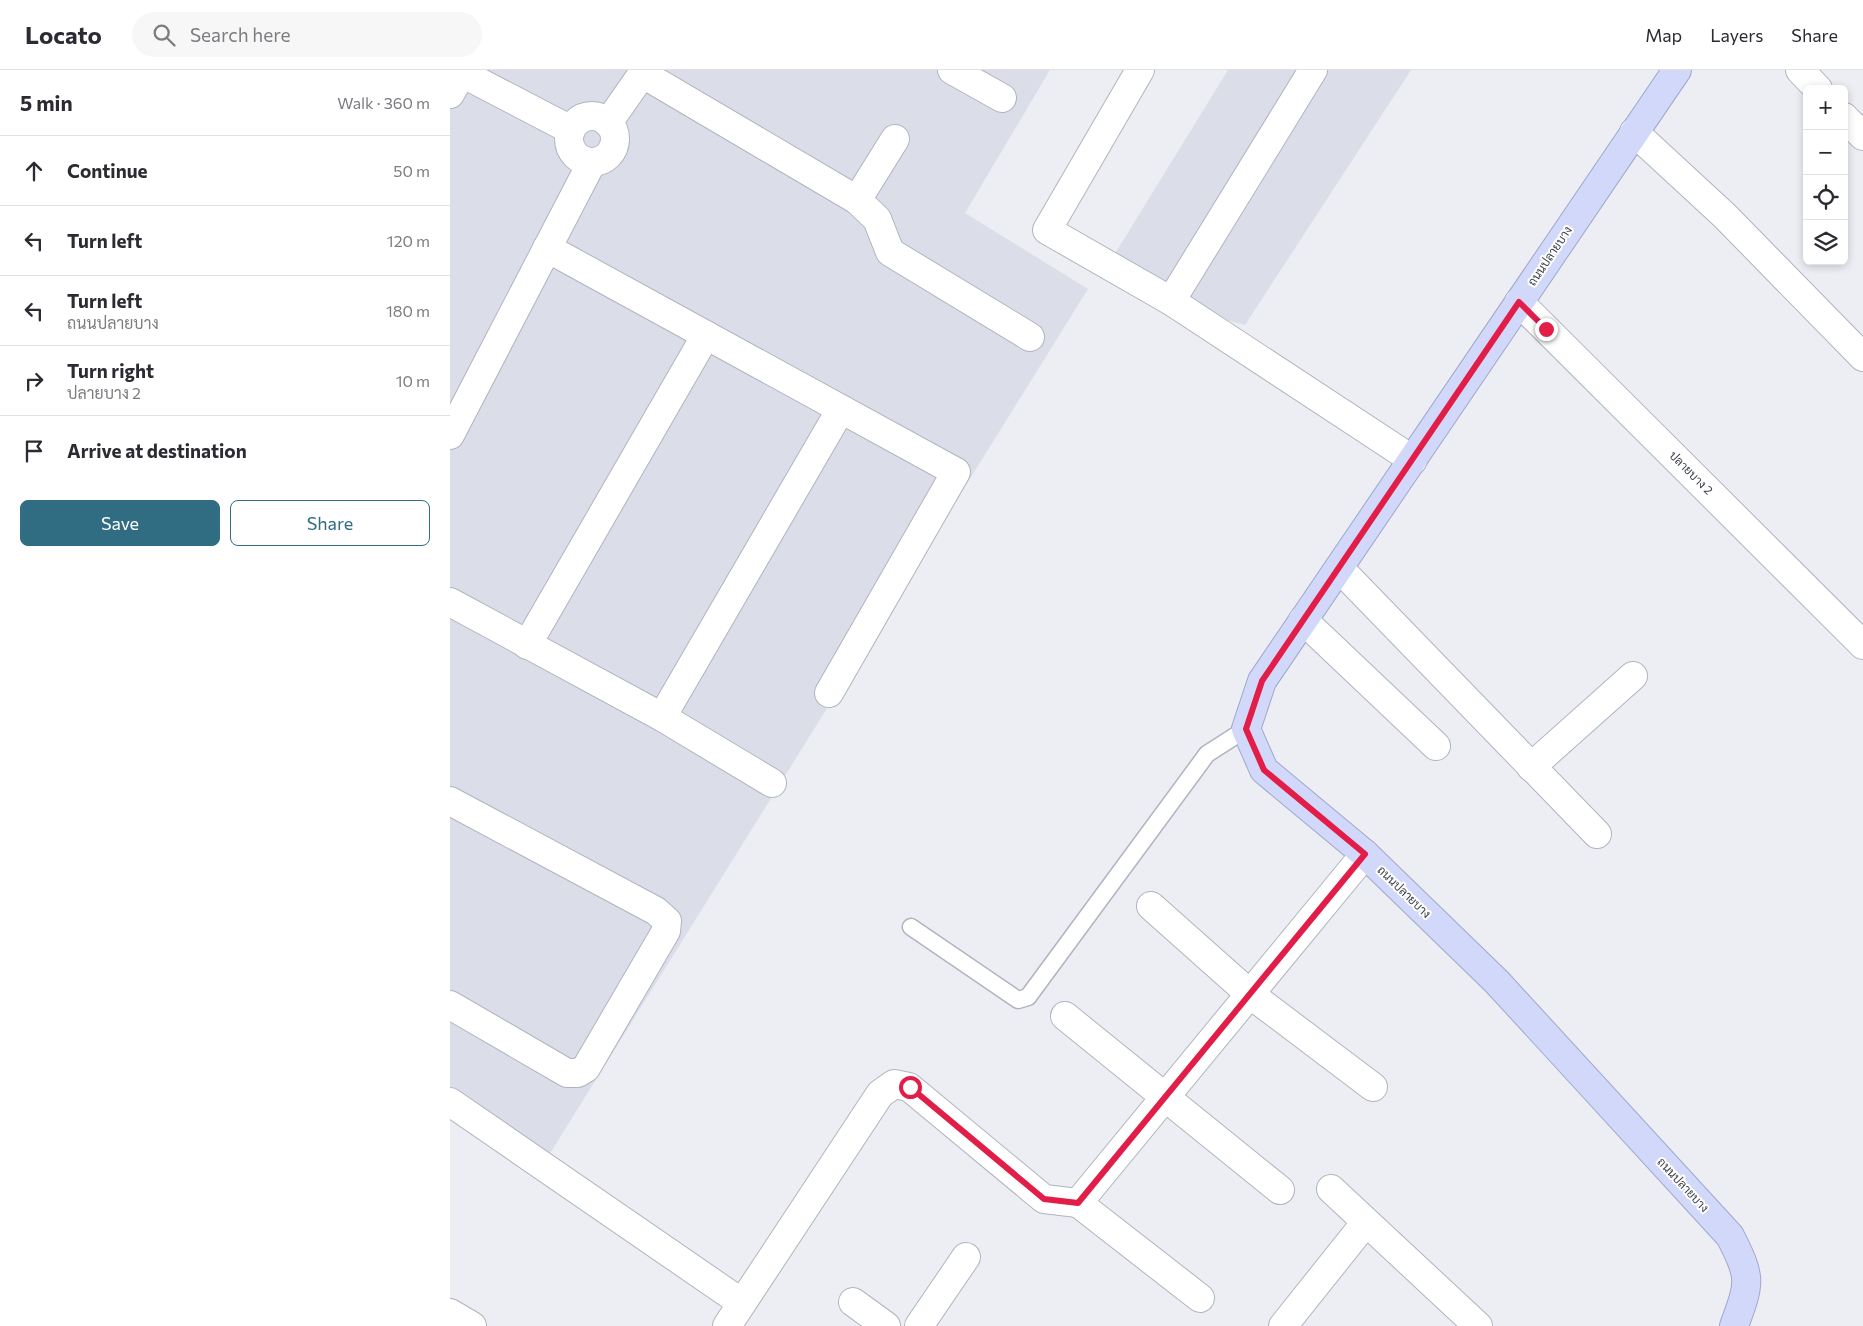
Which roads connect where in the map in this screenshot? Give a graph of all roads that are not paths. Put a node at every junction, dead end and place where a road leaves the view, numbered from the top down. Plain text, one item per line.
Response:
1 (952, 70) edge
2 (1140, 70) edge
3 (1313, 70) edge
4 (1677, 70) edge
5 (1800, 70) edge
6 (644, 72) edge
7 (456, 79) edge
8 (1814, 85) edge
9 (1002, 98) dead end
10 (1848, 120) edge
11 (608, 123) junction
12 (570, 130) junction
13 (1634, 132) junction
14 (1863, 136) edge
15 (896, 139) dead end
16 (592, 162) junction
17 (857, 200) junction
18 (547, 248) junction
19 (1171, 301) junction
20 (1519, 302) junction
21 (706, 335) junction
22 (1030, 337) dead end
23 (1863, 356) edge
24 (841, 409) junction
25 (450, 435) edge
26 (1413, 460) junction
27 (1340, 568) junction
28 (450, 602) edge
29 (1303, 620) junction
30 (527, 645) junction
31 (1863, 645) edge
32 (1633, 676) dead end
33 (829, 693) dead end
34 (662, 717) junction
35 (1246, 729) junction
36 (1436, 746) dead end
37 (1531, 767) junction
38 (772, 783) dead end
39 (450, 801) edge
40 (1596, 834) dead end
41 (1365, 854) junction
42 (1151, 906) dead end
43 (911, 927) dead end
44 (1251, 995) junction
45 (450, 1005) edge
46 (1065, 1016) dead end
47 (1373, 1086) dead end
48 (1165, 1098) junction
49 (450, 1102) edge
50 (1331, 1189) dead end
51 (1280, 1190) dead end
52 (1078, 1203) junction
53 (1366, 1222) junction
54 (966, 1257) dead end
55 (1200, 1298) dead end
56 (852, 1302) dead end
57 (742, 1303) junction
58 (450, 1313) edge
59 (472, 1326) edge
60 (727, 1326) edge
61 (886, 1326) edge
62 (919, 1326) edge
63 (1283, 1326) edge
64 (1478, 1326) edge
65 (1734, 1326) edge

1 - 9 street
2 - 19 street
3 - 19 street
4 - 13 street, ถนนปลายบาง
5 - 8 street
6 - 11 street
6 - 17 street
7 - 12 street
10 - 14 street
11 - 12 street
11 - 16 street
12 - 16 street
13 - 20 street, ถนนปลายบาง
13 - 23 street
15 - 17 street
16 - 18 street
17 - 22 street
18 - 21 street
18 - 25 street
19 - 26 street
20 - 26 street, ถนนปลายบาง
20 - 31 street, ปลายบาง 2
21 - 24 street
21 - 30 street
24 - 33 street
24 - 34 street
26 - 27 street, ถนนปลายบาง
27 - 29 street, ถนนปลายบาง
27 - 37 street
28 - 30 street
29 - 35 street, ถนนปลายบาง
29 - 36 street
30 - 34 street
32 - 37 street
34 - 38 street
35 - 41 street, ถนนปลายบาง
35 - 43 lane
37 - 40 street
39 - 45 street
41 - 44 street
41 - 65 street, ถนนปลายบาง
42 - 44 street
44 - 47 street
44 - 48 street
46 - 48 street
48 - 51 street
48 - 52 street
49 - 57 street
50 - 53 street
52 - 55 street
52 - 57 street
53 - 63 street
53 - 64 street
54 - 62 street
56 - 61 street
57 - 60 street
58 - 59 street

